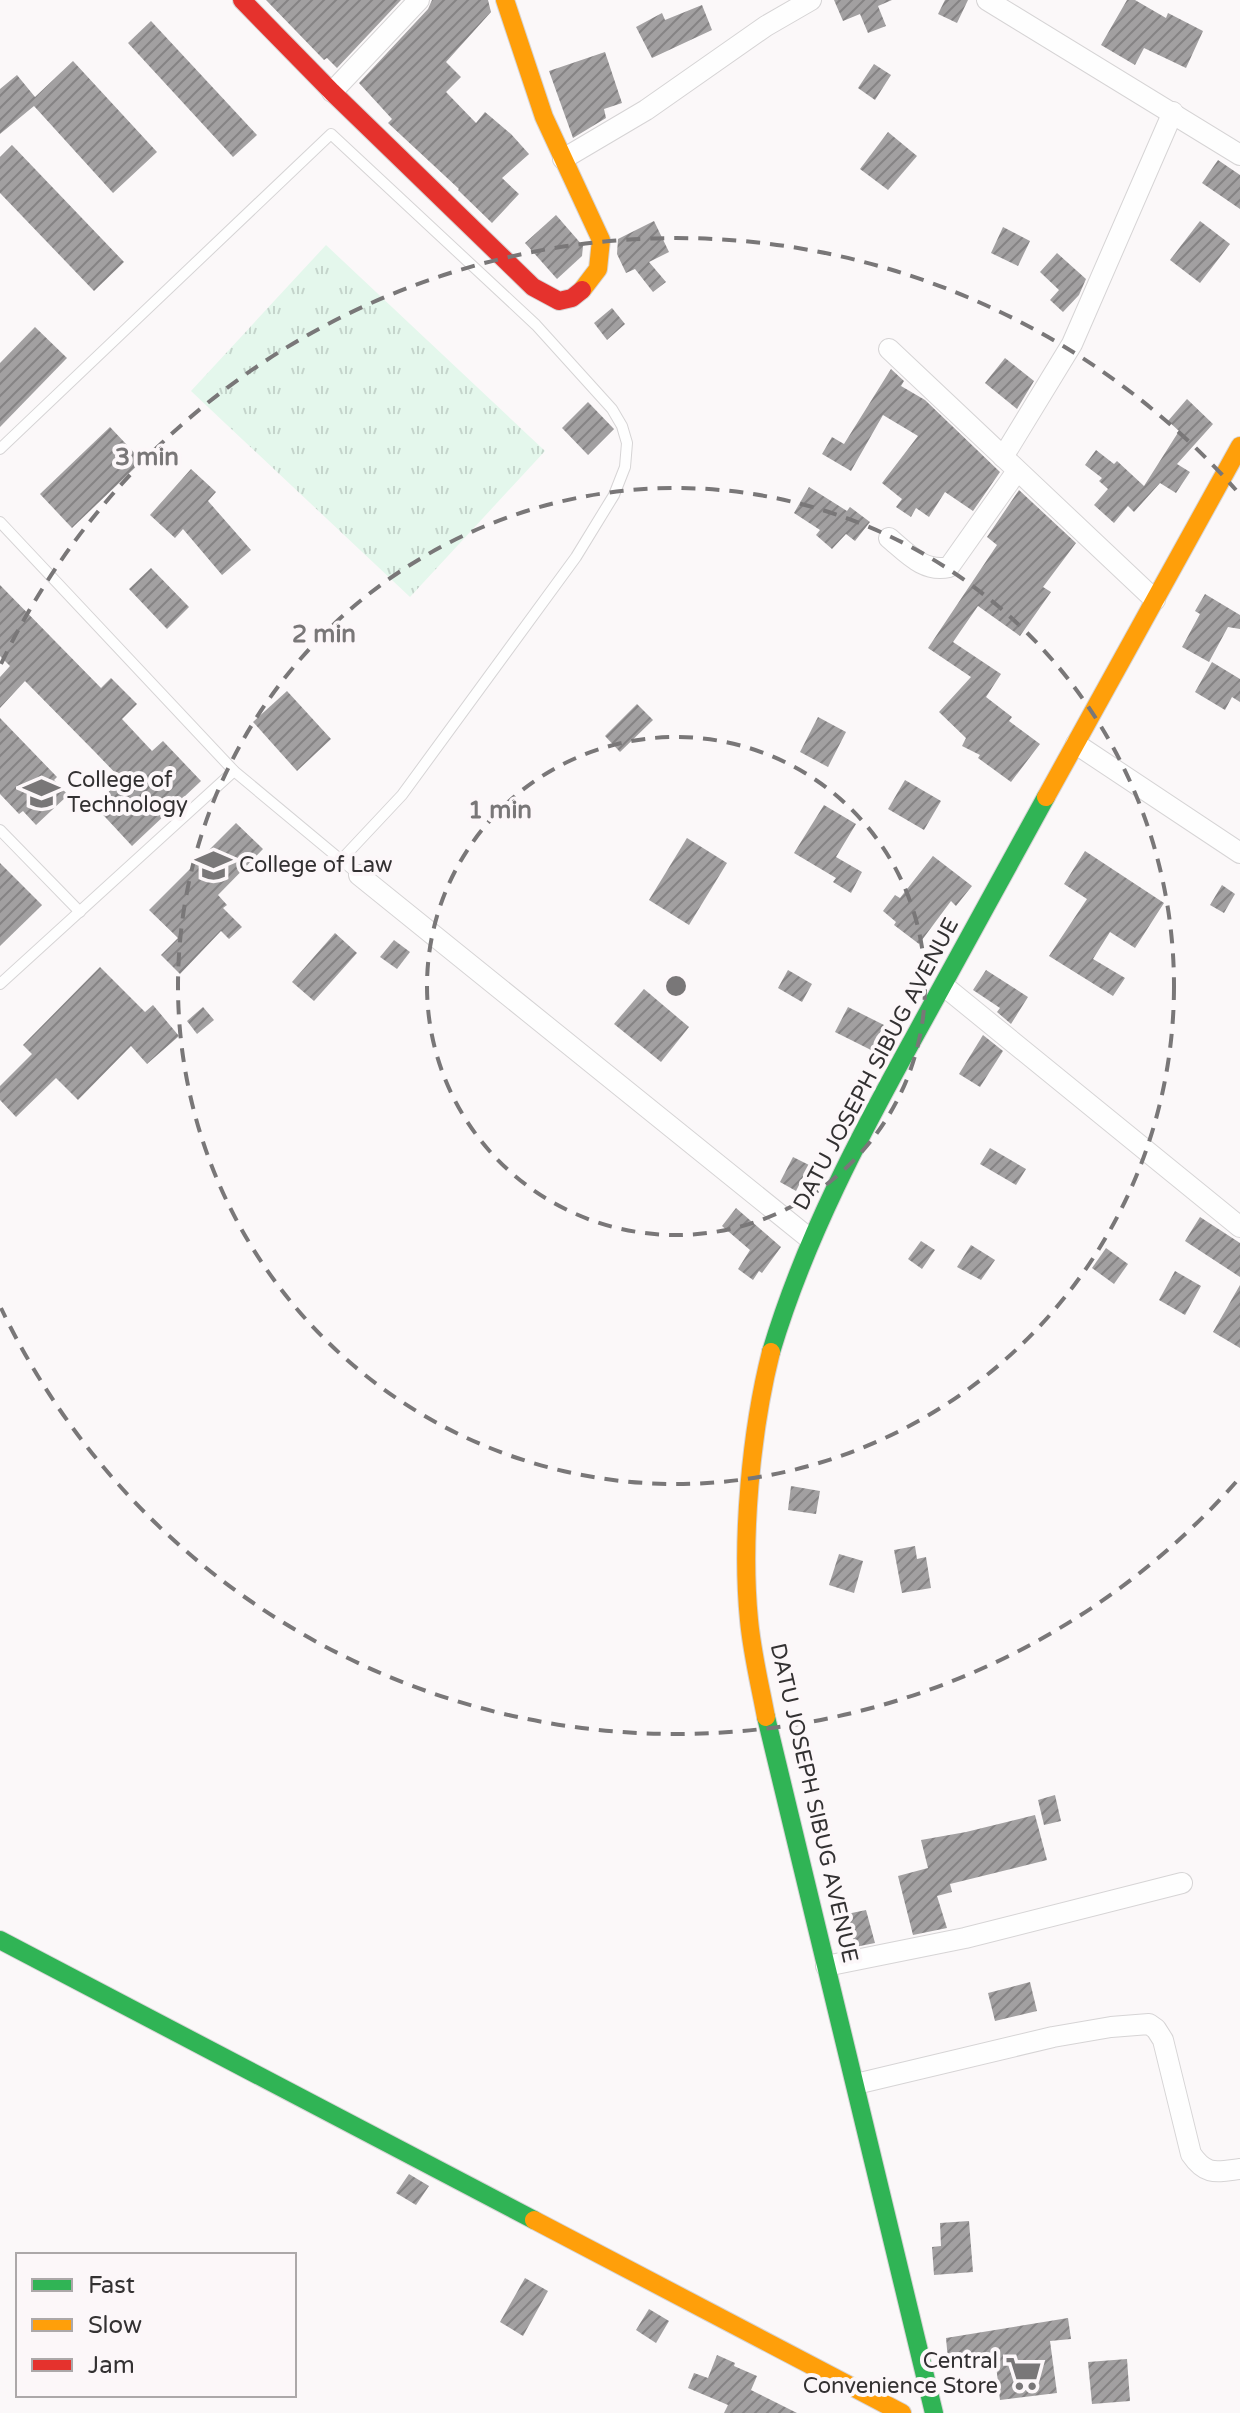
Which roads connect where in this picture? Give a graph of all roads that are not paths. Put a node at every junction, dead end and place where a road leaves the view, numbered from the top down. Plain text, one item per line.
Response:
1 (242, 0) edge
2 (419, 0) edge
3 (505, 0) edge
4 (811, 0) edge
5 (987, 0) edge
6 (332, 92) junction
7 (1173, 112) junction
8 (1240, 155) edge
9 (563, 159) junction
10 (889, 349) dead end
11 (1240, 446) edge
12 (0, 449) edge
13 (1010, 464) junction
14 (0, 522) edge
15 (889, 538) dead end
16 (1155, 600) junction
17 (1076, 744) junction
18 (234, 771) junction
19 (0, 830) edge
20 (1240, 853) edge
21 (341, 860) junction
22 (359, 875) joint
23 (80, 912) junction
24 (0, 984) edge
25 (944, 986) junction
26 (1240, 1227) edge
27 (810, 1239) junction
28 (1182, 1883) dead end
29 (0, 1940) edge
30 (826, 1966) junction
31 (856, 2084) junction
32 (1240, 2169) edge
33 (902, 2413) edge
34 (934, 2413) edge

1 - 6 main road
2 - 6 street
3 - 9 main road
4 - 9 street
5 - 7 street
6 - 9 main road
7 - 8 street
7 - 13 street
10 - 13 street
11 - 16 main road, DATU JOSEPH SIBUG AVENUE
12 - 21 lane
13 - 15 street
13 - 16 street
14 - 18 lane
16 - 17 main road, DATU JOSEPH SIBUG AVENUE
17 - 20 street
17 - 25 main road, DATU JOSEPH SIBUG AVENUE
18 - 21 lane
18 - 23 lane
19 - 23 lane
21 - 22 lane
22 - 27 street
23 - 24 lane
25 - 26 street
25 - 27 main road, DATU JOSEPH SIBUG AVENUE
27 - 30 main road, DATU JOSEPH SIBUG AVENUE
28 - 30 street
29 - 33 main road
30 - 31 main road, DATU JOSEPH SIBUG AVENUE
31 - 32 street
31 - 34 main road, DATU JOSEPH SIBUG AVENUE

